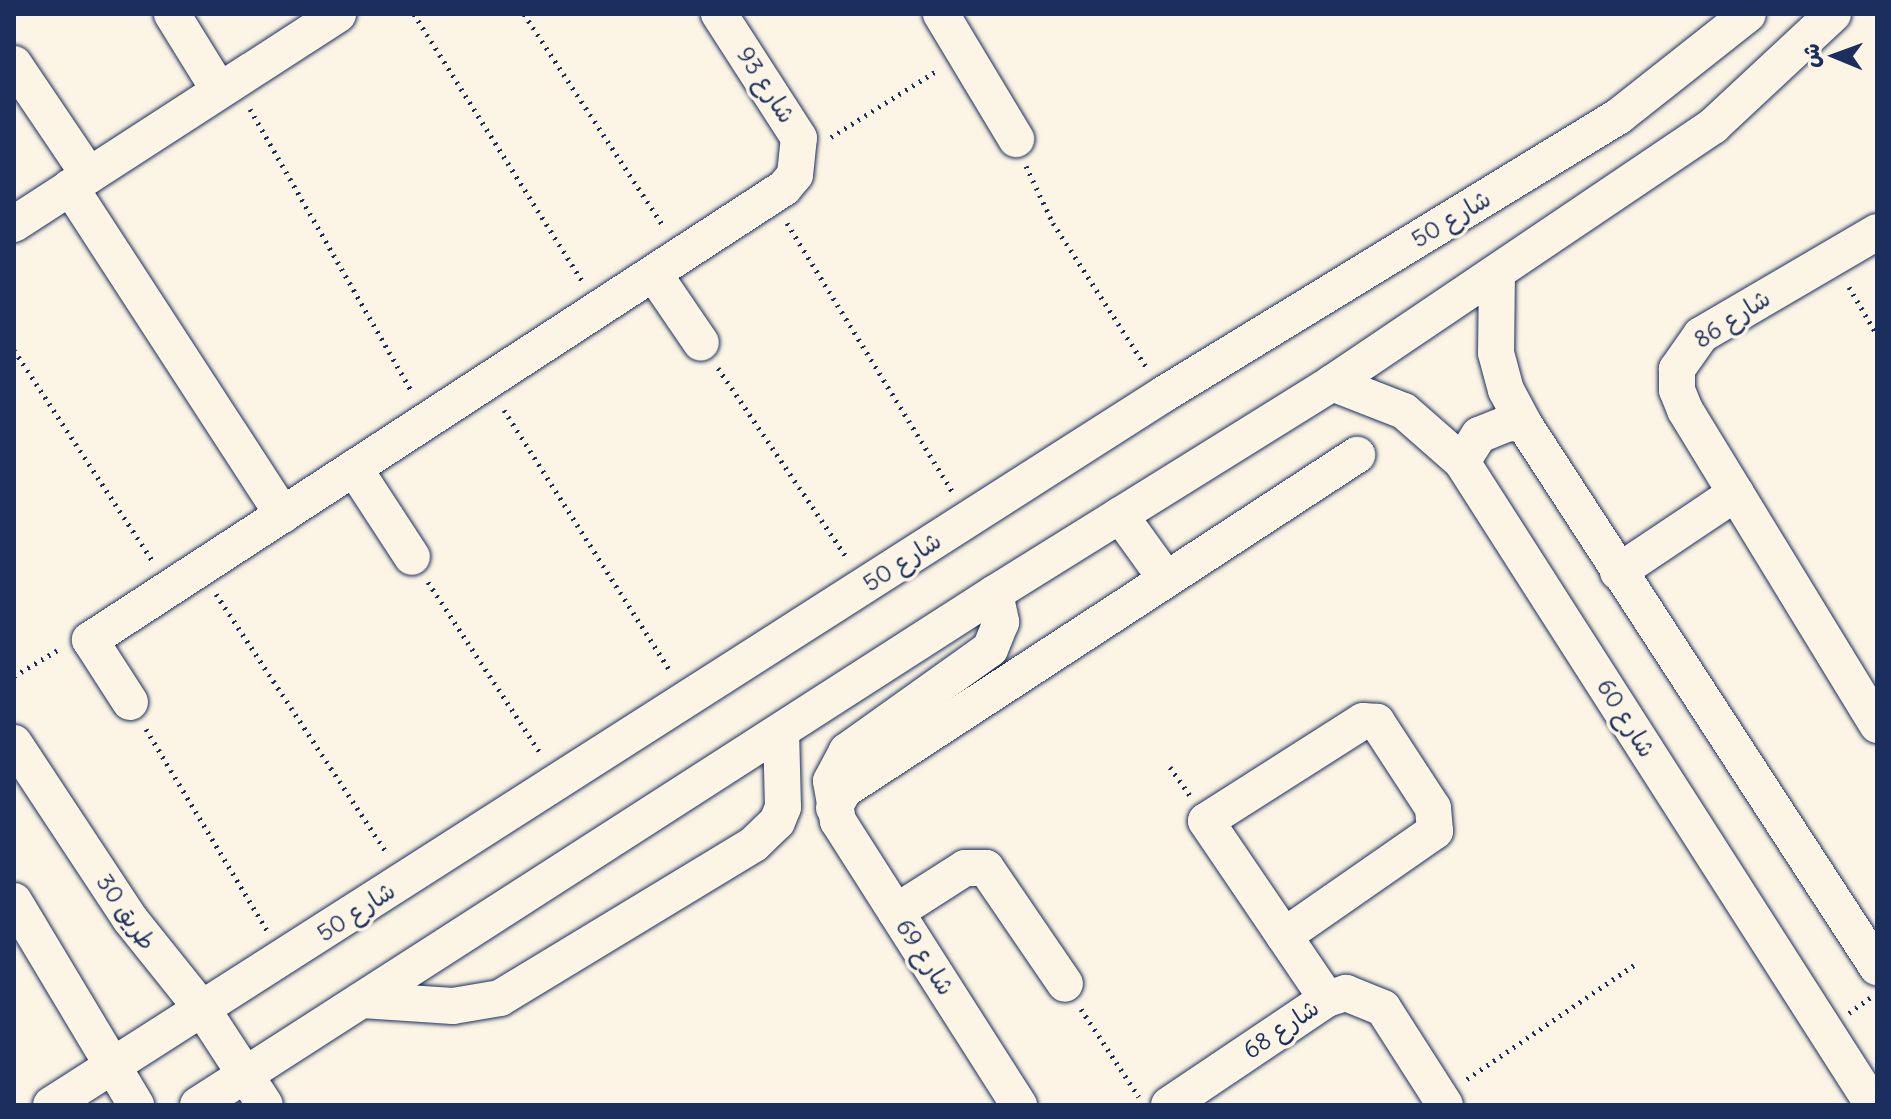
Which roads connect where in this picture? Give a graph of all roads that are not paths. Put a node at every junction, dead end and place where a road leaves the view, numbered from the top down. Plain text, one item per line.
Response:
1 (172, 14) edge
2 (338, 14) edge
3 (719, 14) edge
4 (941, 14) edge
5 (1748, 14) edge
6 (1833, 14) edge
7 (14, 64) edge
8 (226, 86) junction
9 (1016, 139) road end
10 (80, 181) junction
11 (14, 224) edge
12 (1877, 232) edge
13 (669, 265) junction
14 (1497, 273) junction
15 (701, 343) road end
16 (1332, 383) junction
17 (1524, 424) junction
18 (1357, 455) dead end
19 (1462, 462) junction
20 (354, 468) junction
21 (1736, 493) junction
22 (283, 515) junction
23 (1120, 515) junction
24 (412, 557) road end
25 (1618, 572) junction
26 (1166, 579) junction
27 (995, 593) junction
28 (130, 702) road end
29 (1877, 725) edge
30 (781, 731) junction
31 (14, 743) edge
32 (834, 808) junction
33 (14, 901) edge
34 (896, 912) junction
35 (1284, 936) junction
36 (1877, 967) edge
37 (1065, 984) road end
38 (1327, 999) junction
39 (362, 1000) junction
40 (203, 1010) junction
41 (111, 1067) junction
42 (246, 1075) junction
43 (1206, 1095) edge
44 (1442, 1102) edge
45 (51, 1105) edge
46 (136, 1105) edge
47 (198, 1105) edge
48 (265, 1105) edge
49 (1019, 1105) edge
50 (1169, 1105) edge
51 (1873, 1105) edge

1 - 8 street
2 - 8 street
3 - 13 street, شارع 93
4 - 9 street
5 - 40 street, شارع 50
6 - 14 street
7 - 10 street
8 - 10 street
10 - 11 street
10 - 22 street
12 - 21 street, شارع 86
13 - 15 street
13 - 20 street, شارع 93
14 - 16 street
14 - 17 street
16 - 19 street, شارع 60
16 - 23 street
17 - 19 street
17 - 25 street
18 - 26 street
19 - 51 street, شارع 60
20 - 22 street, شارع 93
20 - 24 street
21 - 25 street
21 - 29 street, شارع 86
22 - 28 street, شارع 93
23 - 26 street
23 - 27 street
25 - 36 street
26 - 32 street
27 - 30 street
27 - 32 street
30 - 39 street
30 - 39 street
31 - 40 street, طريق 30
32 - 34 street, شارع 69
33 - 41 street
34 - 37 street
34 - 49 street, شارع 69
35 - 35 street
35 - 38 street
38 - 43 street, شارع 68
38 - 44 street, شارع 68
39 - 42 street
40 - 41 street, شارع 50
40 - 42 street, طريق 30
41 - 45 street, شارع 50
41 - 46 street
42 - 47 street
42 - 48 street, طريق 30
43 - 50 street, شارع 68

